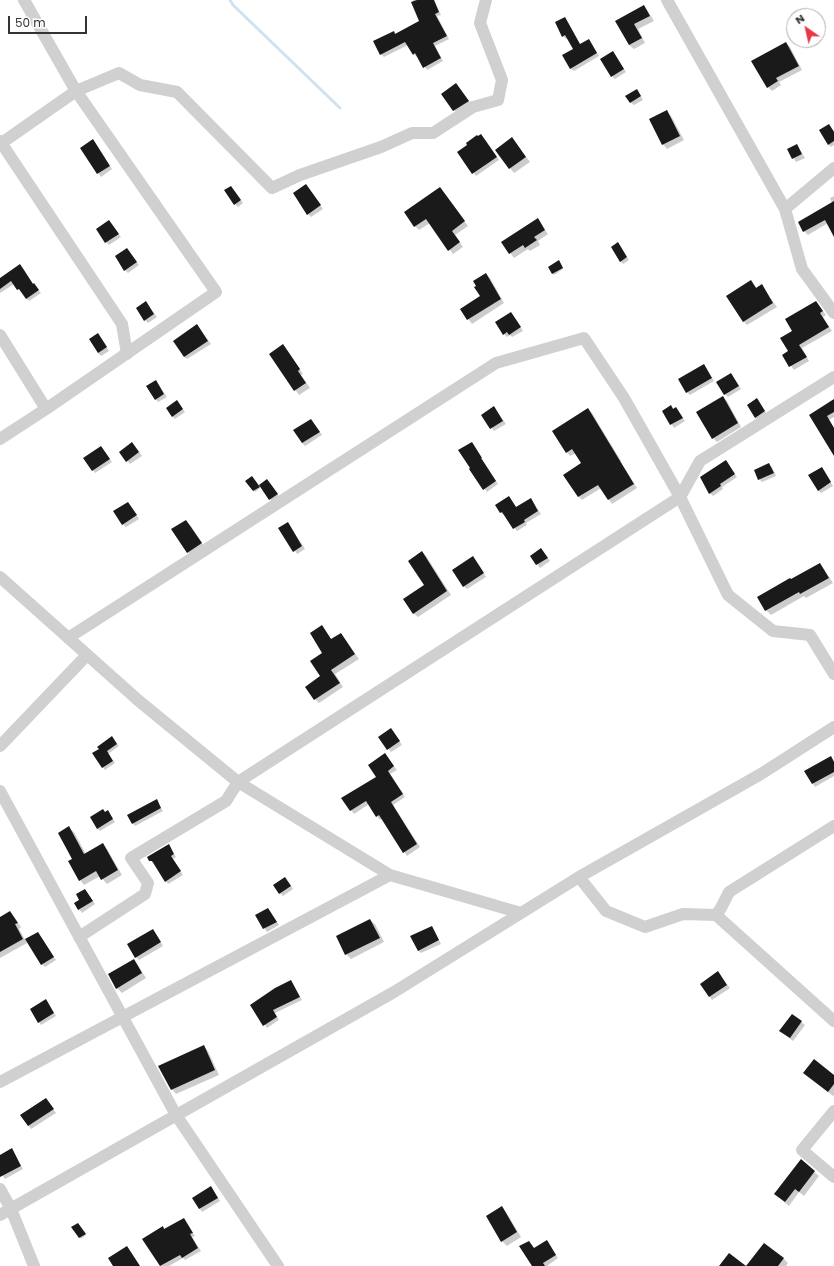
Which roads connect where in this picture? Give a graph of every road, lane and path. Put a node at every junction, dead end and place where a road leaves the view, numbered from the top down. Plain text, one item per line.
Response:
1 (24, 0) edge
2 (486, 0) edge
3 (667, 0) edge
4 (76, 91) junction
5 (0, 143) edge
6 (834, 168) edge
7 (785, 209) junction
8 (834, 313) edge
9 (0, 335) edge
10 (127, 354) junction
11 (834, 377) edge
12 (46, 409) junction
13 (0, 439) edge
14 (680, 497) junction
15 (0, 577) edge
16 (68, 638) junction
17 (87, 655) junction
18 (834, 674) edge
19 (834, 728) edge
20 (0, 746) edge
21 (238, 782) junction
22 (0, 791) edge
23 (834, 826) edge
24 (390, 875) junction
25 (578, 876) junction
26 (521, 912) junction
27 (716, 914) junction
28 (79, 937) junction
29 (122, 1017) junction
30 (834, 1021) edge
31 (0, 1082) edge
32 (834, 1111) edge
33 (176, 1116) junction
34 (834, 1177) edge
35 (0, 1189) edge
36 (11, 1208) junction
37 (0, 1215) edge
38 (34, 1266) edge
39 (278, 1266) edge

1 - 4 street
2 - 4 street
3 - 7 street
4 - 5 street
4 - 10 street
5 - 10 street
6 - 7 street
7 - 8 street
9 - 12 street
10 - 12 street
11 - 14 street
12 - 13 street
14 - 16 street
14 - 18 street
14 - 21 street
15 - 16 street
16 - 17 street
17 - 20 street
17 - 21 street
19 - 25 street
21 - 24 street
21 - 28 street
22 - 28 street
23 - 27 street
24 - 26 street
24 - 29 street
25 - 26 street
25 - 27 street
26 - 33 street
27 - 30 street
28 - 29 street
29 - 31 street
29 - 33 street
32 - 34 street
33 - 36 street
33 - 39 street
35 - 36 street
36 - 37 street
36 - 38 street

